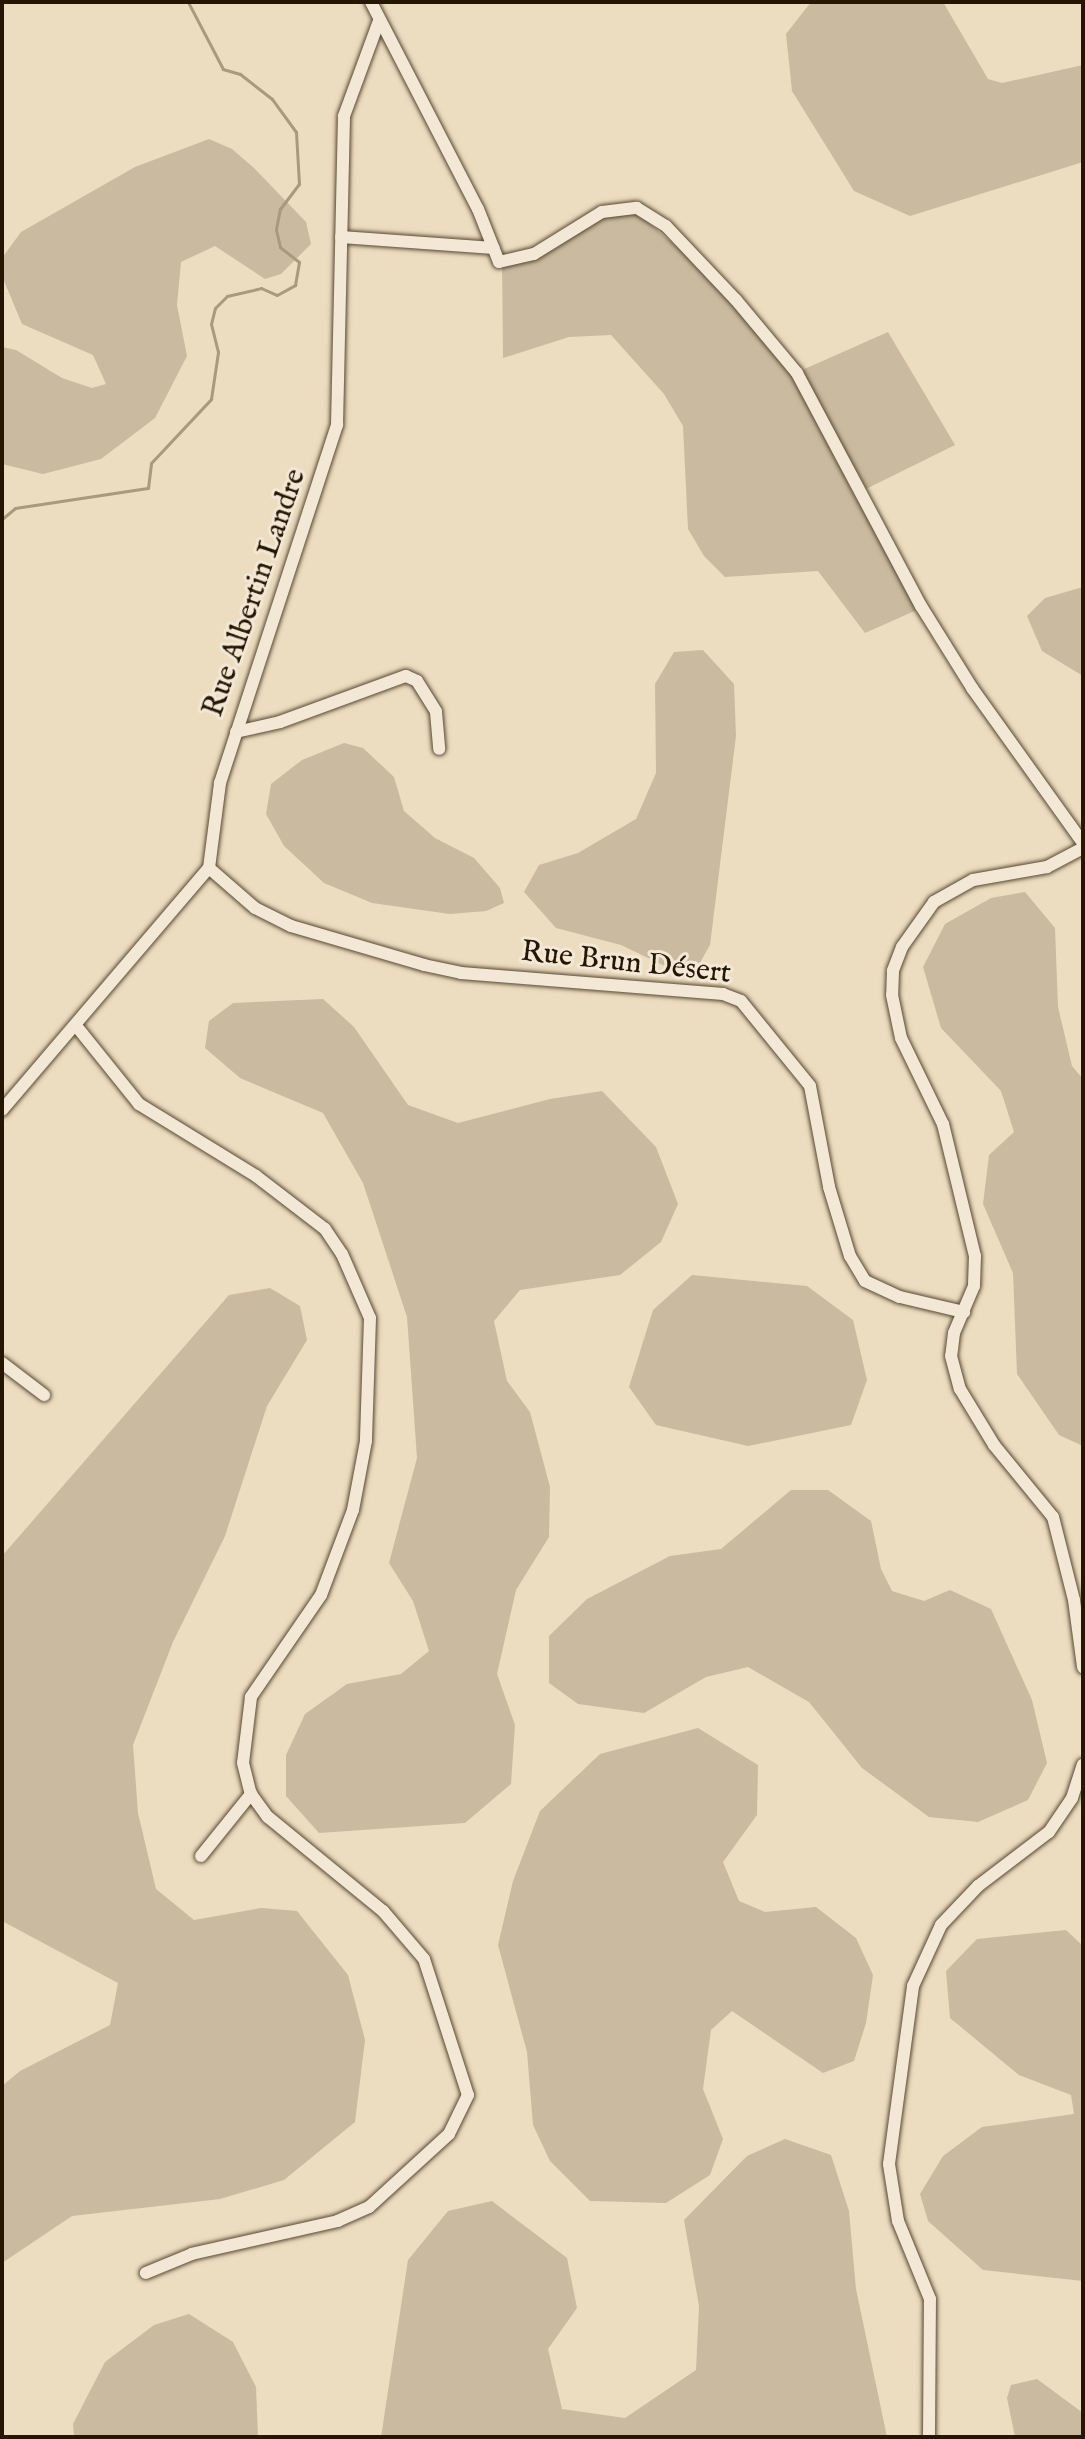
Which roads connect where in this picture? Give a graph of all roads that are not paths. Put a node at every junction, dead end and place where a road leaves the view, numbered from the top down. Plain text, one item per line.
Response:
1 (371, 2) edge
2 (379, 21) junction
3 (341, 237) junction
4 (494, 248) junction
5 (236, 732) junction
6 (439, 749) dead end
7 (1083, 846) edge
8 (209, 868) junction
9 (77, 1027) junction
10 (2, 1110) edge
11 (964, 1312) junction
12 (2, 1363) edge
13 (44, 1395) dead end
14 (1083, 1667) edge
15 (1083, 1765) edge
16 (251, 1794) junction
17 (201, 1856) dead end
18 (146, 2273) dead end
19 (929, 2437) edge

1 - 2 street
2 - 3 street, Rue Albertin Landre
2 - 4 street
3 - 4 street
3 - 5 street, Rue Albertin Landre
4 - 7 street
5 - 6 street
5 - 8 street, Rue Albertin Landre
7 - 11 street
8 - 9 street
8 - 11 street, Rue Brun Désert
9 - 10 street
9 - 16 street
11 - 14 street
12 - 13 street
15 - 19 street
16 - 17 street
16 - 18 street

